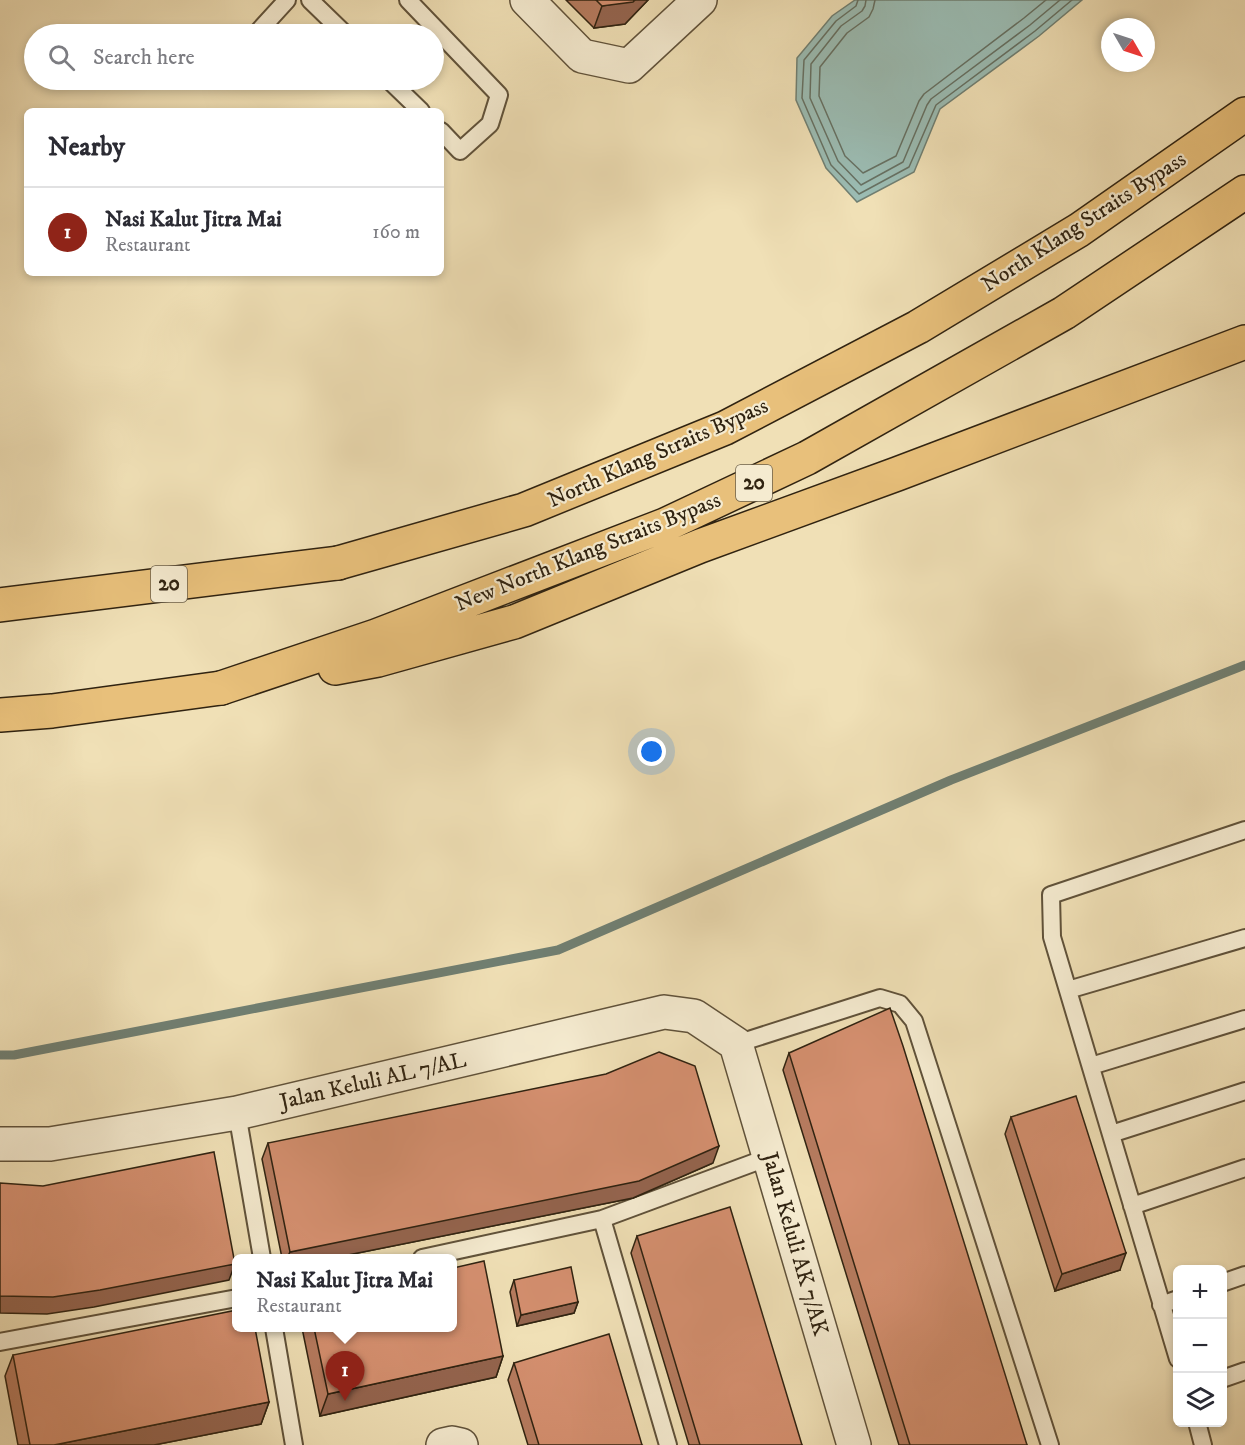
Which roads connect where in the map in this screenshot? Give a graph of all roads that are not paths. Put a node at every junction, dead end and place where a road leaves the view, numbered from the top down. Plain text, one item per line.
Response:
1 (287, 0) edge
2 (310, 0) edge
3 (408, 0) edge
4 (527, 0) edge
5 (700, 0) edge
6 (265, 24) edge
7 (335, 24) edge
8 (431, 24) edge
9 (444, 38) edge
10 (399, 90) edge
11 (418, 108) edge
12 (1242, 116) edge
13 (444, 134) edge
14 (1245, 192) edge
15 (1245, 342) edge
16 (0, 605) edge
17 (221, 688) junction
18 (0, 715) edge
19 (1245, 830) edge
20 (1245, 938) edge
21 (1068, 990) junction
22 (1245, 1019) edge
23 (736, 1044) junction
24 (1091, 1066) junction
25 (1245, 1091) edge
26 (237, 1113) junction
27 (1111, 1134) junction
28 (0, 1144) edge
29 (769, 1157) junction
30 (1245, 1168) edge
31 (1132, 1206) junction
32 (602, 1219) junction
33 (261, 1254) edge
34 (440, 1254) edge
35 (1245, 1275) edge
36 (1227, 1281) edge
37 (232, 1299) edge
38 (1173, 1301) edge
39 (1161, 1305) junction
40 (275, 1332) edge
41 (0, 1342) edge
42 (1173, 1343) edge
43 (1245, 1371) edge
44 (1227, 1376) edge
45 (1198, 1427) edge
46 (294, 1445) edge
47 (443, 1445) edge
48 (461, 1445) edge
49 (668, 1445) edge
50 (854, 1445) edge
51 (1050, 1445) edge
52 (1203, 1445) edge

1 - 6 lane
2 - 7 lane
3 - 8 lane
4 - 5 street
9 - 13 lane
10 - 11 lane
12 - 16 highway, North Klang Straits Bypass / 20
14 - 17 highway, New North Klang Straits Bypass / 20
15 - 17 highway
17 - 18 highway, 20
19 - 21 lane
20 - 21 lane
21 - 24 lane
22 - 24 lane
23 - 26 street, Jalan Keluli AL 7/AL
23 - 29 street, Jalan Keluli AK 7/AK
23 - 51 lane
24 - 27 lane
25 - 27 lane
26 - 28 street, Jalan Keluli AL 7/AL
26 - 33 lane
27 - 31 lane
29 - 32 lane
29 - 50 street, Jalan Keluli AK 7/AK
30 - 31 lane
31 - 39 lane
32 - 34 lane
32 - 49 lane
35 - 36 lane
37 - 41 lane
38 - 39 lane
39 - 42 lane
40 - 46 lane
43 - 44 lane
45 - 52 lane
47 - 48 street

